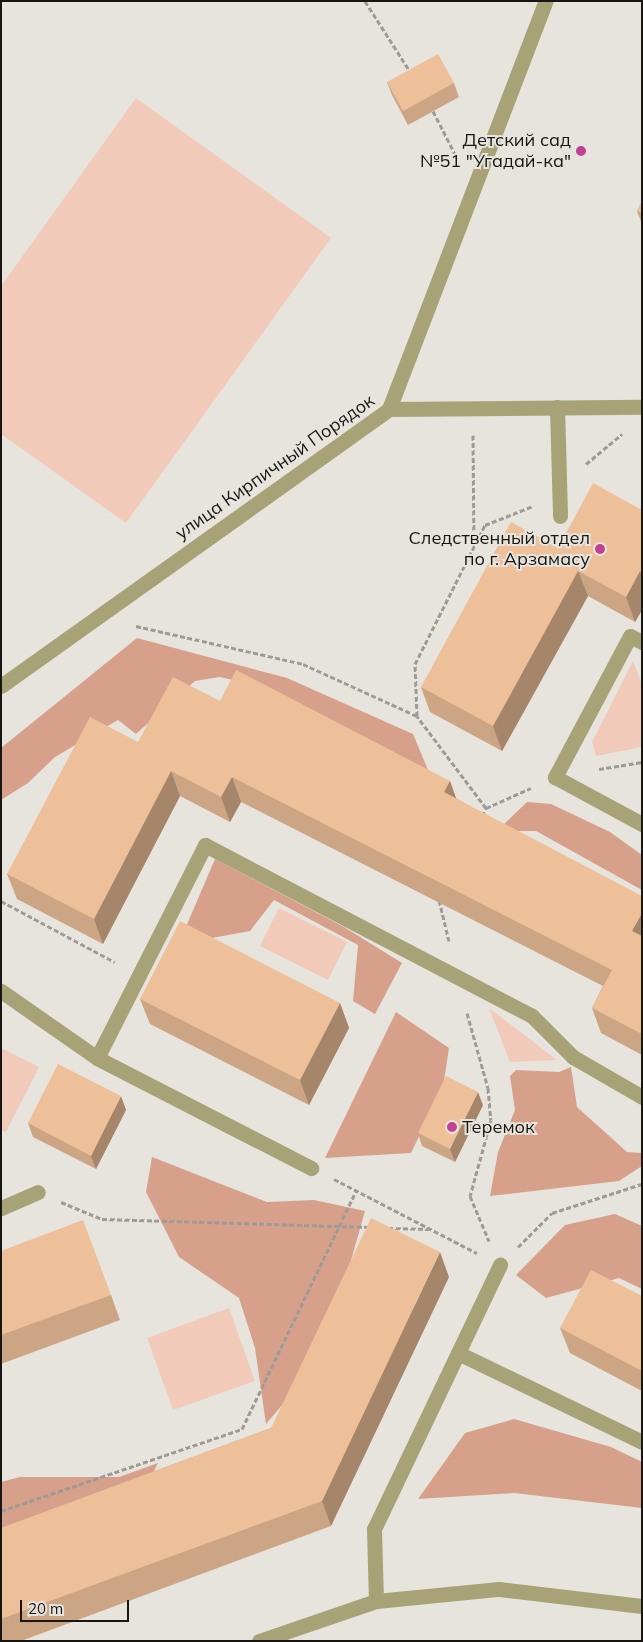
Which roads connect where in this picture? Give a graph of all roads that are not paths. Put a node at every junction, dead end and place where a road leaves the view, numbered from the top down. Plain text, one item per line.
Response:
1 (546, 1) edge
2 (642, 407) edge
3 (557, 408) junction
4 (389, 409) junction
5 (560, 516) dead end
6 (642, 642) edge
7 (1, 686) edge
8 (642, 824) edge
9 (1, 992) edge
10 (98, 1058) junction
11 (642, 1097) edge
12 (311, 1168) road end
13 (38, 1192) road end
14 (1, 1208) edge
15 (500, 1265) road end
16 (458, 1353) junction
17 (642, 1442) edge
18 (376, 1601) junction
19 (642, 1606) edge
20 (259, 1641) edge

1 - 4 street
2 - 3 street, улица Кирпичный Порядок
3 - 4 street, улица Кирпичный Порядок
3 - 5 street
4 - 7 street, улица Кирпичный Порядок
6 - 8 street
9 - 10 street
10 - 11 street
10 - 12 street
13 - 14 street
15 - 16 street
16 - 17 street
16 - 18 street
18 - 19 street
18 - 20 street

